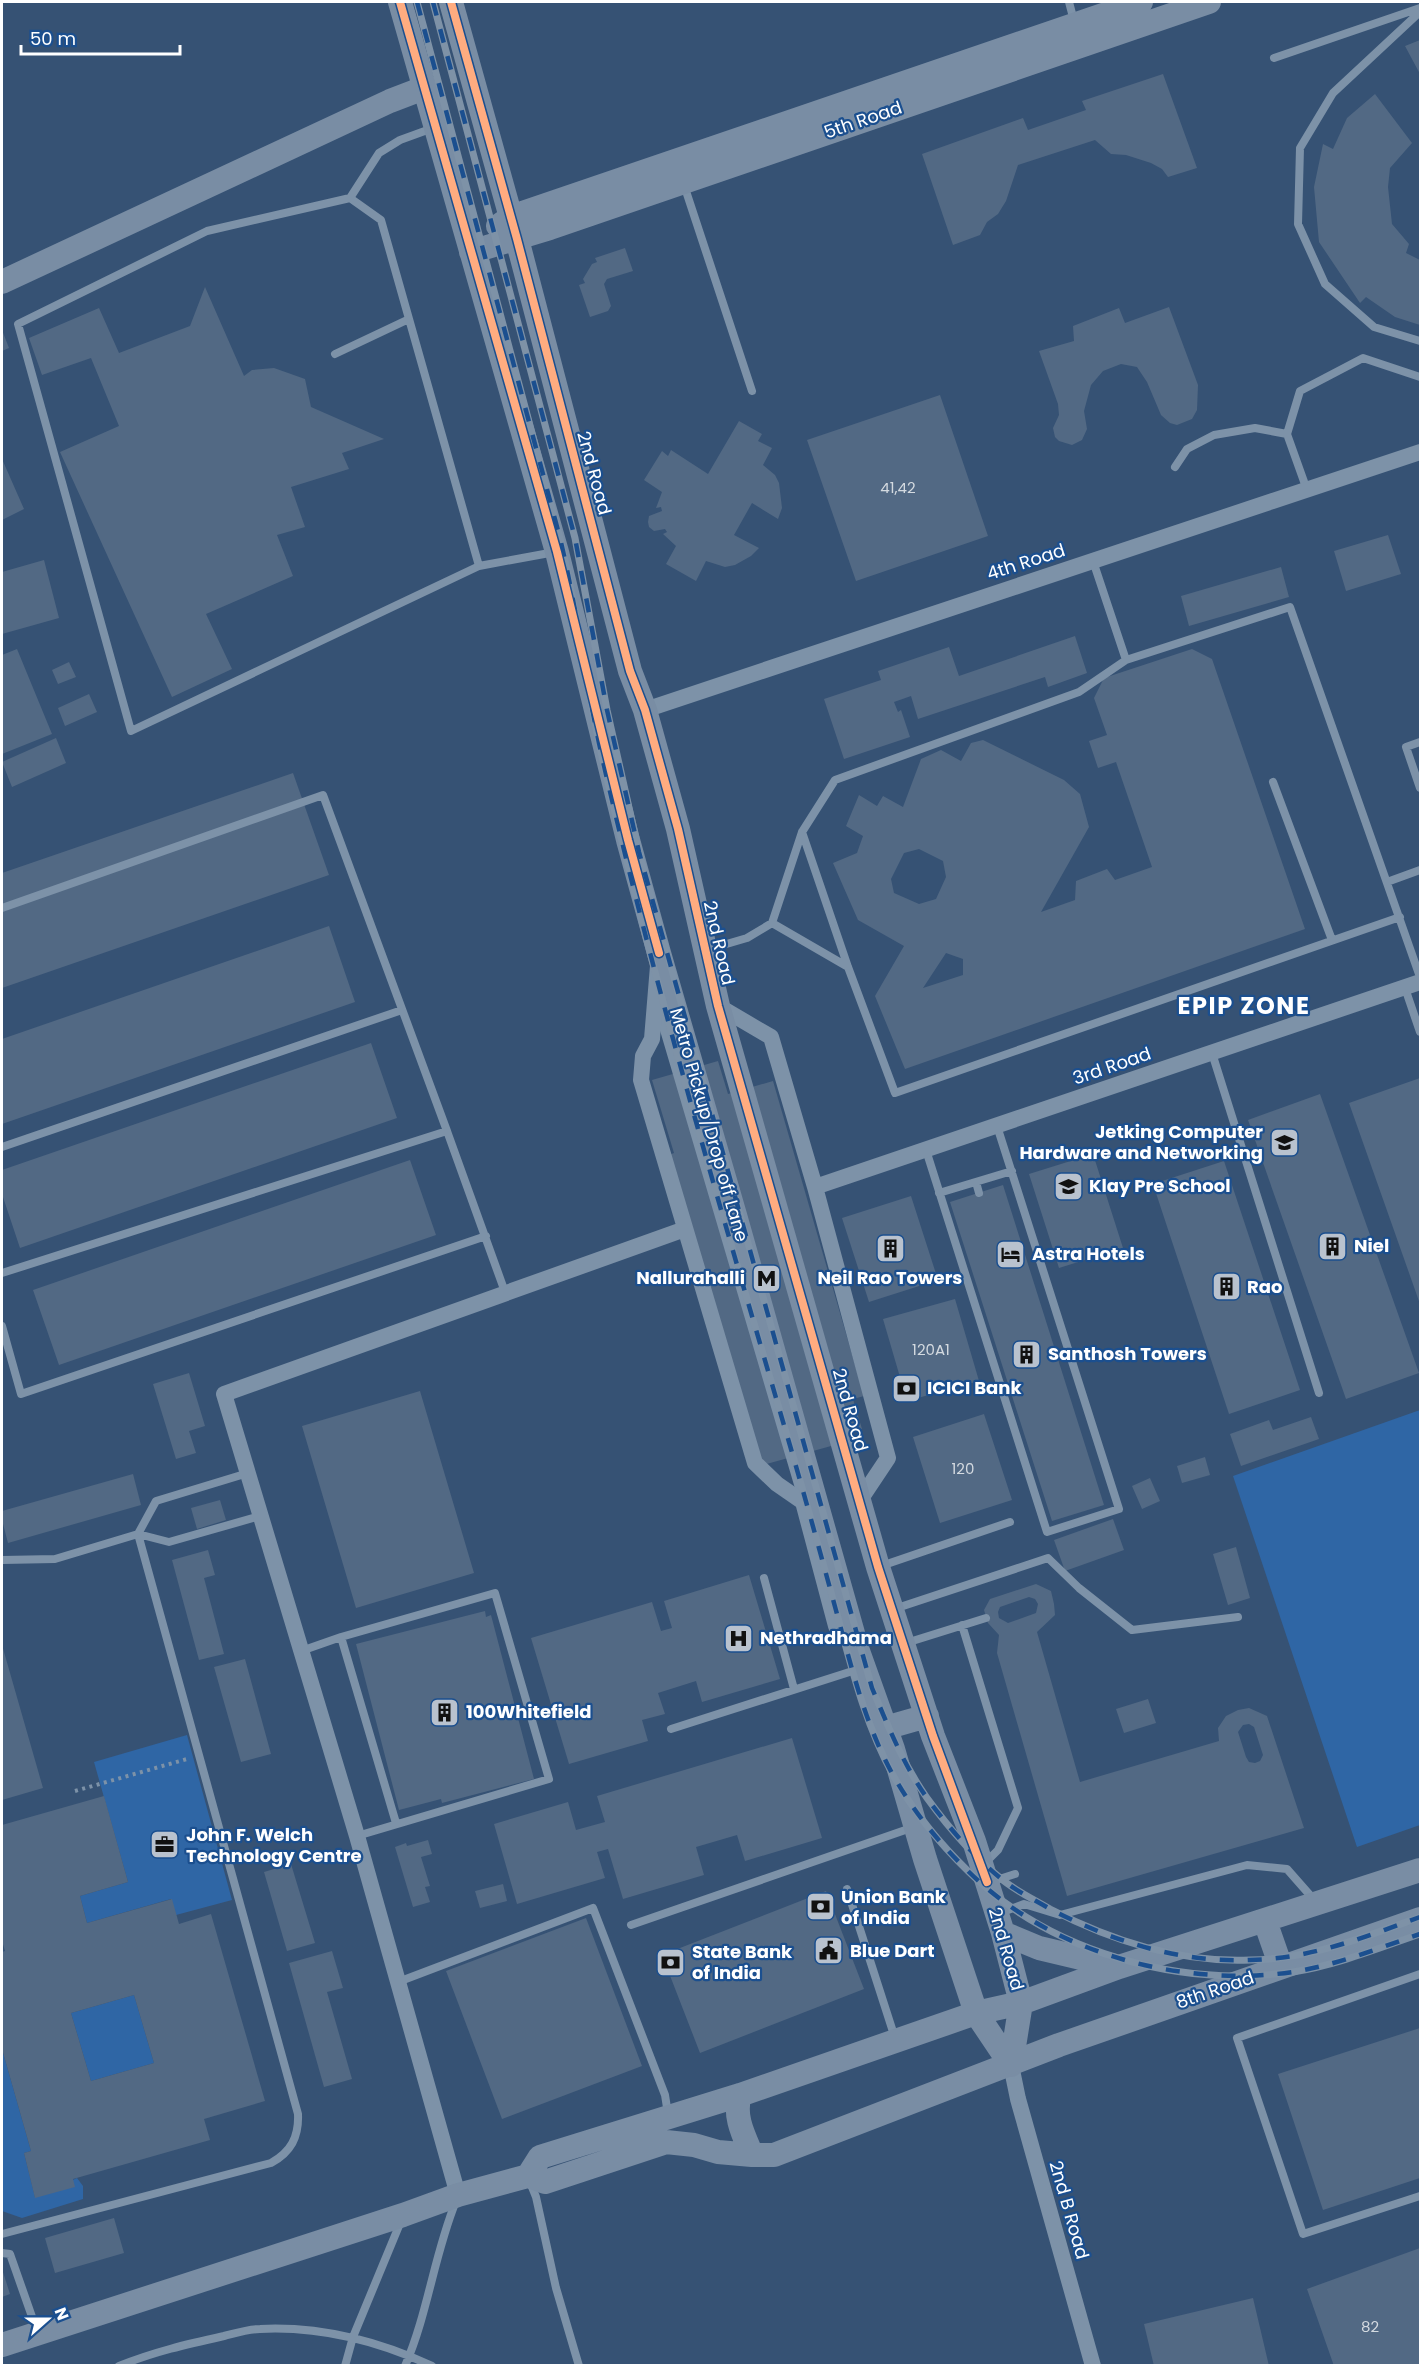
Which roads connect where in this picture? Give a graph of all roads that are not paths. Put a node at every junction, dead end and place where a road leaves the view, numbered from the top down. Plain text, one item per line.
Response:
1 (400, 2) edge
2 (451, 2) edge
3 (1141, 2) edge
4 (1209, 2) edge
5 (1420, 10) edge
6 (1072, 13) edge
7 (1116, 21) junction
8 (1274, 58) dead end
9 (995, 63) junction
10 (424, 88) junction
11 (435, 127) junction
12 (683, 182) junction
13 (350, 198) junction
14 (514, 228) junction
15 (470, 249) junction
16 (2, 282) edge
17 (409, 319) junction
18 (1420, 341) edge
19 (335, 354) dead end
20 (1420, 377) edge
21 (752, 391) dead end
22 (1287, 434) junction
23 (1420, 452) edge
24 (1175, 467) dead end
25 (1306, 490) junction
26 (557, 552) junction
27 (1093, 561) junction
28 (479, 566) junction
29 (1126, 660) junction
30 (645, 710) junction
31 (1420, 742) edge
32 (1273, 782) dead end
33 (1420, 788) edge
34 (802, 832) junction
35 (1420, 870) edge
36 (1387, 882) junction
37 (2, 908) edge
38 (1400, 917) junction
39 (772, 922) junction
40 (1332, 940) junction
41 (704, 951) junction
42 (659, 954) junction
43 (848, 967) junction
44 (1420, 977) edge
45 (1413, 985) edge
46 (656, 1000) junction
47 (718, 1006) junction
48 (402, 1010) junction
49 (1420, 1032) edge
50 (1212, 1053) junction
51 (997, 1126) junction
52 (447, 1131) junction
53 (2, 1147) edge
54 (926, 1150) junction
55 (1012, 1171) junction
56 (976, 1182) junction
57 (815, 1187) junction
58 (939, 1193) junction
59 (979, 1193) dead end
60 (685, 1229) junction
61 (486, 1236) junction
62 (2, 1273) edge
63 (505, 1292) junction
64 (2, 1326) edge
65 (1319, 1393) dead end
66 (248, 1473) junction
67 (860, 1500) junction
68 (802, 1502) junction
69 (260, 1516) junction
70 (1010, 1521) dead end
71 (138, 1534) junction
72 (2, 1560) edge
73 (878, 1567) junction
74 (764, 1578) dead end
75 (891, 1610) junction
76 (1238, 1617) dead end
77 (986, 1618) dead end
78 (962, 1625) junction
79 (341, 1637) junction
80 (903, 1644) junction
81 (301, 1651) junction
82 (861, 1659) junction
83 (794, 1689) junction
84 (927, 1716) junction
85 (885, 1728) junction
86 (671, 1729) dead end
87 (396, 1823) junction
88 (916, 1826) junction
89 (357, 1836) junction
90 (1420, 1870) edge
91 (984, 1874) junction
92 (1015, 1875) dead end
93 (847, 1889) dead end
94 (1317, 1904) junction
95 (1420, 1920) edge
96 (1266, 1921) junction
97 (1000, 1924) junction
98 (631, 1925) dead end
99 (1119, 1967) junction
100 (1281, 1967) junction
101 (1420, 1974) edge
102 (398, 1982) junction
103 (1021, 2003) junction
104 (976, 2013) junction
105 (896, 2041) junction
106 (1011, 2065) junction
107 (740, 2095) junction
108 (678, 2113) junction
109 (694, 2145) junction
110 (752, 2155) junction
111 (528, 2176) junction
112 (458, 2195) junction
113 (1420, 2196) edge
114 (403, 2215) junction
115 (2, 2234) edge
116 (2, 2253) edge
117 (38, 2333) junction
118 (353, 2337) junction
119 (2, 2344) edge
120 (410, 2355) junction
121 (119, 2366) edge
122 (345, 2366) edge
123 (405, 2366) edge
124 (432, 2366) edge
125 (579, 2366) edge
126 (1093, 2366) edge

1 - 10 main road
2 - 14 main road, 2nd Road
3 - 7 main road, 5th Road
4 - 7 main road, 5th Road
5 - 8 lane
5 - 18 lane
6 - 7 main road, 5th Road
6 - 9 main road, 5th Road
7 - 9 main road, 5th Road
9 - 12 main road, 5th Road
9 - 14 main road, 5th Road
10 - 11 main road
10 - 16 main road
11 - 13 lane
11 - 15 main road
12 - 14 main road, 5th Road
12 - 21 lane
13 - 17 lane
13 - 28 lane
14 - 15 main road
14 - 30 main road, 2nd Road
15 - 26 main road
17 - 19 lane
17 - 28 lane
20 - 22 lane
22 - 24 lane
22 - 25 lane
23 - 25 street, 4th Road
25 - 27 street, 4th Road
26 - 28 lane
26 - 42 main road
27 - 29 lane
27 - 30 street, 4th Road
29 - 34 lane
29 - 36 lane
30 - 41 main road, 2nd Road
31 - 33 lane
32 - 40 lane
34 - 39 lane
34 - 43 lane
35 - 36 lane
36 - 38 lane
37 - 48 lane
38 - 40 lane
38 - 44 lane
39 - 41 lane
39 - 43 lane
40 - 43 lane
41 - 47 main road, 2nd Road
42 - 46 street
42 - 82 main road
45 - 49 lane
45 - 50 street, 3rd Road
46 - 60 street
46 - 68 lane, Metro Pickup/Drop off Lane
47 - 57 street
47 - 67 main road, 2nd Road
48 - 52 lane
48 - 53 lane
50 - 51 street, 3rd Road
50 - 65 lane
51 - 54 street, 3rd Road
51 - 55 lane
52 - 61 lane
52 - 62 lane
54 - 57 street, 3rd Road
54 - 58 lane
55 - 56 lane
55 - 58 lane
56 - 58 lane
56 - 59 lane
57 - 67 street
60 - 63 street
60 - 68 street
61 - 63 lane
61 - 64 lane
63 - 66 street
66 - 69 street
66 - 71 lane
67 - 73 main road, 2nd Road
68 - 82 street
69 - 71 lane
69 - 81 street
70 - 73 lane
71 - 72 lane
71 - 115 lane
73 - 75 main road, 2nd Road
74 - 83 lane
75 - 76 lane
75 - 80 main road, 2nd Road
77 - 78 lane
78 - 80 lane
78 - 91 lane
79 - 81 lane
79 - 87 lane
79 - 87 lane
80 - 84 main road, 2nd Road
81 - 89 street
82 - 83 lane
82 - 85 main road
83 - 86 lane
84 - 85 main road
84 - 91 main road, 2nd Road
85 - 88 main road
87 - 89 lane
88 - 98 lane
88 - 104 main road
89 - 102 street
90 - 94 main road
91 - 92 lane
91 - 97 main road, 2nd Road
93 - 105 lane
94 - 96 main road
94 - 97 lane
95 - 100 main road, 8th Road
96 - 99 main road
96 - 100 main road
97 - 99 main road
97 - 103 main road, 2nd Road
99 - 103 main road
100 - 106 main road, 8th Road
101 - 113 lane
102 - 108 lane
102 - 112 street
103 - 104 main road
103 - 106 main road, 2nd Road
104 - 105 main road
104 - 106 main road
105 - 107 main road
106 - 110 main road, 8th Road
106 - 126 street, 2nd B Road
107 - 108 main road
107 - 110 main road
108 - 109 main road
108 - 111 main road
109 - 110 main road, 8th Road
109 - 111 main road, 8th Road
111 - 112 main road
111 - 125 lane
112 - 114 main road
112 - 120 lane
114 - 117 main road
114 - 118 lane
116 - 117 lane
117 - 119 main road
118 - 120 lane
118 - 121 lane
118 - 122 lane
120 - 123 lane
120 - 124 lane

